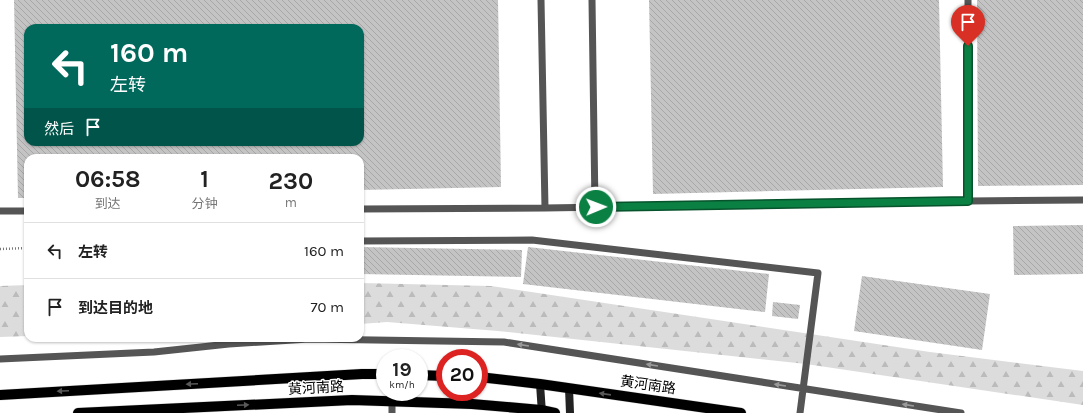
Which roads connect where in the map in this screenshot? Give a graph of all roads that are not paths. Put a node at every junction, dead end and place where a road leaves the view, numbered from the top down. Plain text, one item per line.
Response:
1 (541, 0) edge
2 (592, 0) edge
3 (968, 0) edge
4 (1083, 200) edge
5 (968, 201) junction
6 (596, 207) junction
7 (545, 208) junction
8 (364, 209) edge
9 (0, 211) edge
10 (24, 211) edge
11 (364, 241) edge
12 (364, 340) edge
13 (261, 342) edge
14 (0, 359) edge
15 (376, 374) edge
16 (488, 378) edge
17 (540, 384) junction
18 (569, 388) junction
19 (803, 388) junction
20 (0, 395) edge
21 (392, 402) junction
22 (542, 412) edge
23 (78, 413) edge
24 (392, 413) edge
25 (555, 413) edge
26 (570, 413) edge
27 (741, 413) edge
28 (800, 413) edge
29 (961, 413) edge

1 - 7 lane
2 - 6 lane
3 - 5 lane
4 - 5 lane
5 - 6 lane
6 - 7 lane
7 - 8 lane
9 - 10 lane
11 - 19 lane
19 -> 12 lane
13 -> 14 lane
15 -> 20 main road, 黄河南路
16 - 17 main road, 黄河南路
17 - 18 main road, 黄河南路
17 - 22 street
18 - 26 street
27 -> 18 main road, 黄河南路
19 - 28 lane
29 -> 19 lane
21 - 22 main road, 黄河南路
23 -> 21 main road, 黄河南路
21 - 24 lane
22 - 25 main road, 黄河南路

